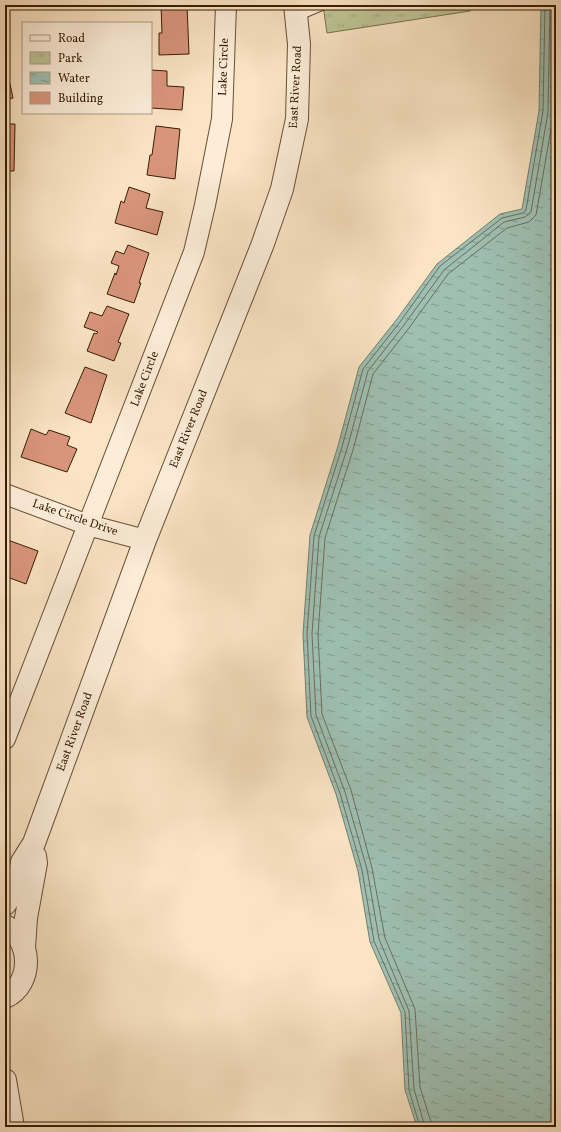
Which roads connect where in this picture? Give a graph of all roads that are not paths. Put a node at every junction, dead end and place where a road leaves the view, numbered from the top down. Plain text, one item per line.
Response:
1 (226, 5) edge
2 (322, 5) edge
3 (295, 10) edge
4 (5, 494) edge
5 (88, 525) junction
6 (145, 540) junction
7 (5, 739) edge
8 (34, 843) junction
9 (5, 904) edge
10 (5, 926) edge
11 (24, 948) junction
12 (6, 999) edge
13 (5, 1080) edge
14 (13, 1127) edge

1 - 5 street, Lake Circle
2 - 3 lane
3 - 6 street, East River Road
4 - 5 street, Lake Circle Drive
5 - 6 street, Lake Circle Drive
5 - 7 street, Lake Circle
6 - 8 street, East River Road
8 - 9 street, East River Road
8 - 11 street, East River Road
10 - 11 street
11 - 12 street, East River Road
13 - 14 street

